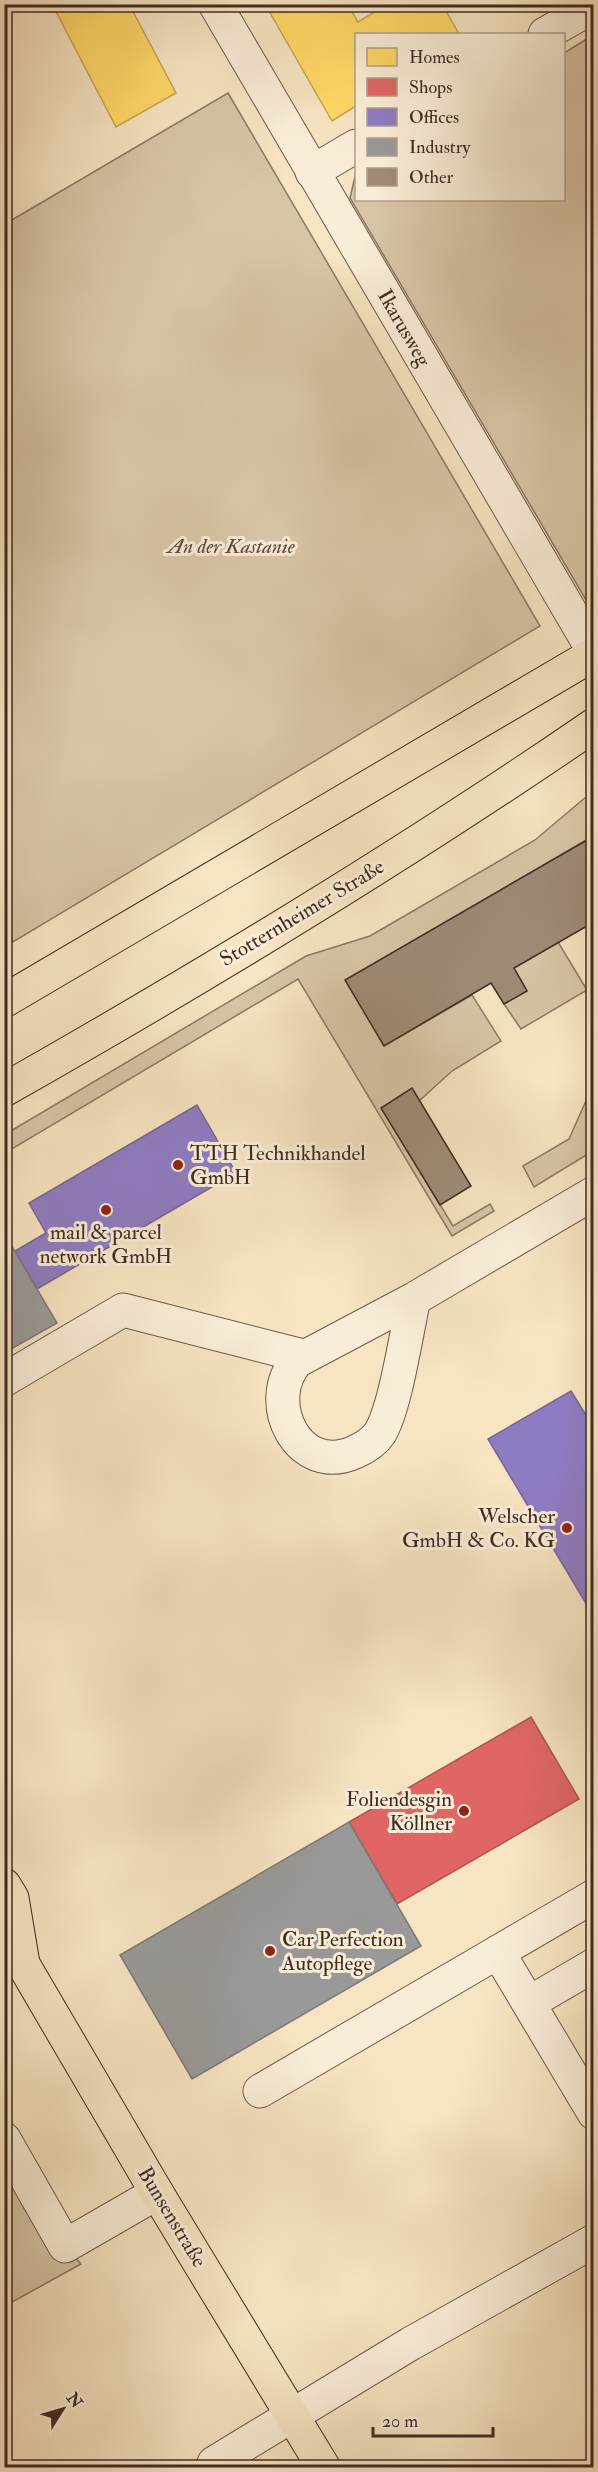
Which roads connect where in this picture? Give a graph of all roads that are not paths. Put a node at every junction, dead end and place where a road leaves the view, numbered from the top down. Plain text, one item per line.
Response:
1 (214, 4) edge
2 (594, 6) edge
3 (547, 33) edge
4 (355, 147) edge
5 (312, 172) junction
6 (594, 653) edge
7 (594, 725) edge
8 (4, 1001) edge
9 (4, 1090) edge
10 (594, 1193) edge
11 (414, 1299) junction
12 (303, 1356) junction
13 (4, 1380) edge
14 (4, 1885) edge
15 (594, 1896) edge
16 (498, 1952) junction
17 (14, 1953) edge
18 (594, 1965) edge
19 (529, 2003) junction
20 (261, 2091) dead end
21 (594, 2113) edge
22 (4, 2139) edge
23 (157, 2193) junction
24 (594, 2241) edge
25 (294, 2415) junction
26 (214, 2463) dead end
27 (324, 2468) edge

1 - 5 street, Ikarusweg
2 - 3 street
4 - 5 street
5 - 6 street, Ikarusweg
6 - 8 main road
7 - 9 main road, Stotternheimer Straße
10 - 11 street
11 - 12 street
11 - 12 street
12 - 13 street
14 - 17 main road, Bunsenstraße
15 - 16 street
16 - 19 street
16 - 20 street
17 - 23 main road, Bunsenstraße
18 - 19 street
19 - 21 street
22 - 23 street
23 - 25 main road, Bunsenstraße
24 - 25 street
25 - 26 street
25 - 27 main road, Bunsenstraße

